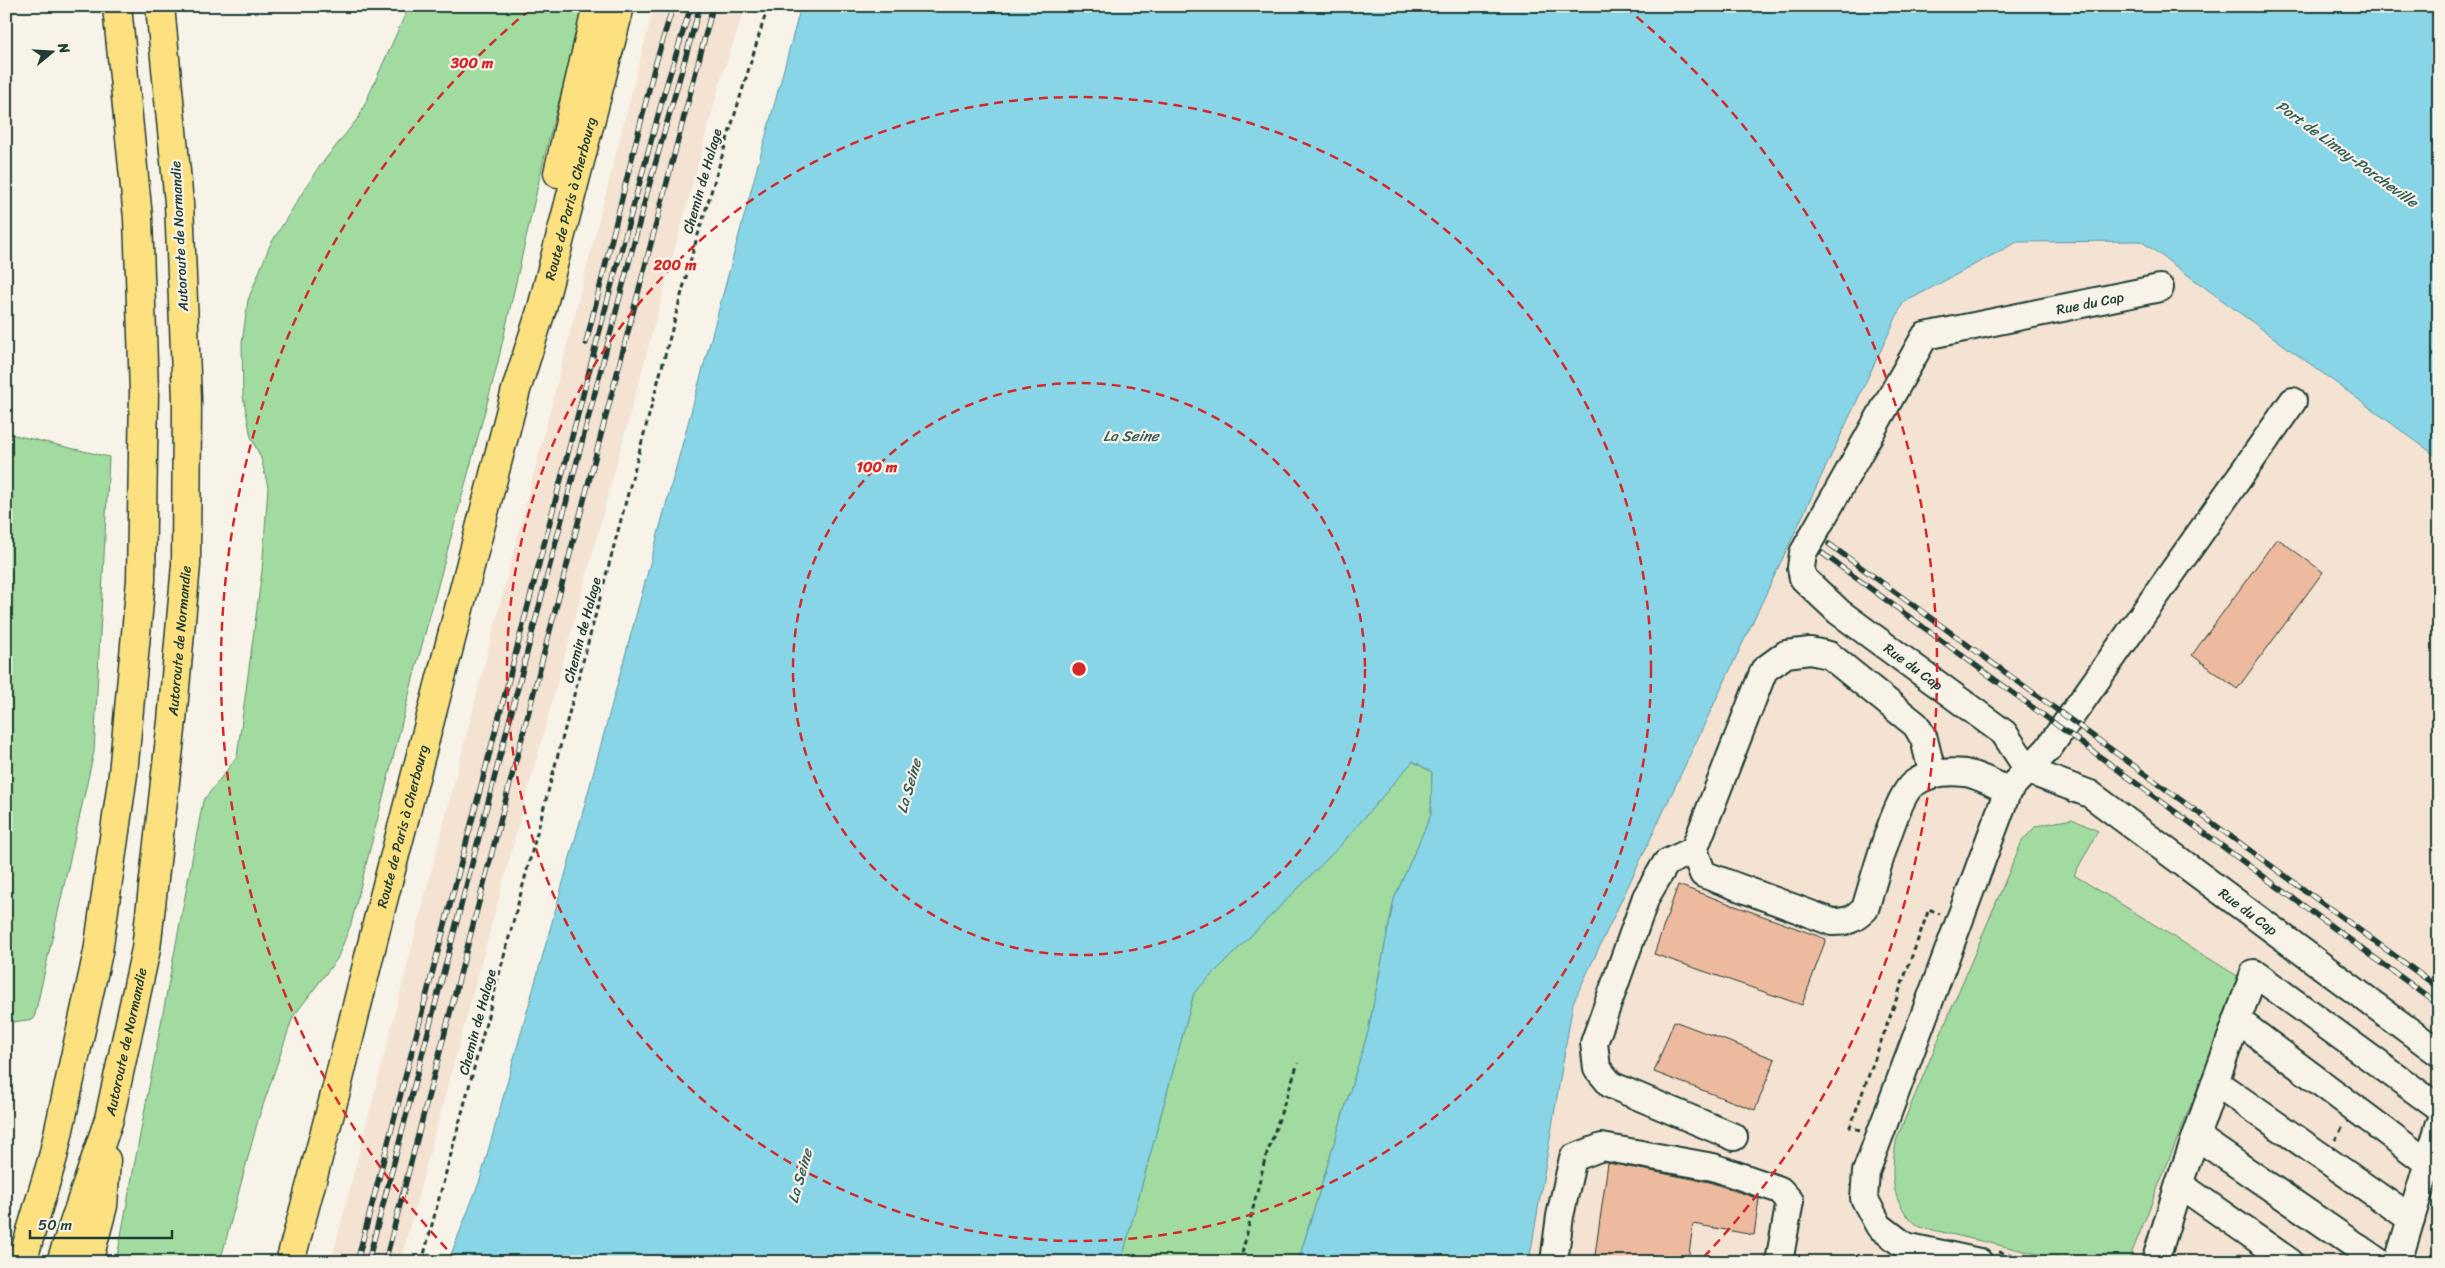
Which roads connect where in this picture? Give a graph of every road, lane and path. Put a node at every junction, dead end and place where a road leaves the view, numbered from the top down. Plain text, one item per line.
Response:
1 (117, 6) edge
2 (160, 6) edge
3 (597, 6) edge
4 (620, 6) edge
5 (768, 6) edge
6 (2160, 288) dead end
7 (516, 390) junction
8 (2293, 401) dead end
9 (2029, 771) junction
10 (1933, 775) junction
11 (2008, 790) junction
12 (1694, 850) junction
13 (2238, 1020) junction
14 (2439, 1053) edge
15 (1298, 1063) dead end
16 (2215, 1082) junction
17 (2439, 1108) edge
18 (109, 1119) junction
19 (2439, 1126) edge
20 (2196, 1136) junction
21 (1734, 1137) dead end
22 (2428, 1163) junction
23 (2179, 1184) junction
24 (2410, 1220) junction
25 (22, 1262) edge
26 (61, 1262) edge
27 (88, 1262) edge
28 (290, 1262) edge
29 (422, 1262) edge
30 (1240, 1262) edge
31 (1554, 1262) edge
32 (1779, 1262) edge
33 (1979, 1262) edge
34 (2155, 1262) edge
35 (2290, 1262) edge
36 (2379, 1262) edge
37 (2398, 1262) edge

1 - 25 main road
2 - 18 main road, Autoroute de Normandie
3 - 7 main road, Route de Paris à Cherbourg
4 - 7 main road, Route de Paris à Cherbourg
5 - 29 path, Chemin de Halage
6 - 9 street, Rue du Cap
7 - 28 main road, Route de Paris à Cherbourg
8 - 9 street
9 - 11 street
9 - 14 street, Rue du Cap
10 - 11 street
10 - 12 street
10 - 12 street
11 - 33 street
12 - 21 street
13 - 16 street
13 - 17 street
13 - 22 street
15 - 30 path
16 - 20 street
16 - 24 street
18 - 26 main road, Autoroute de Normandie
18 - 27 main road
19 - 22 street
20 - 23 street
20 - 36 street
22 - 24 street
23 - 34 street
23 - 35 street
24 - 37 street
31 - 32 street

